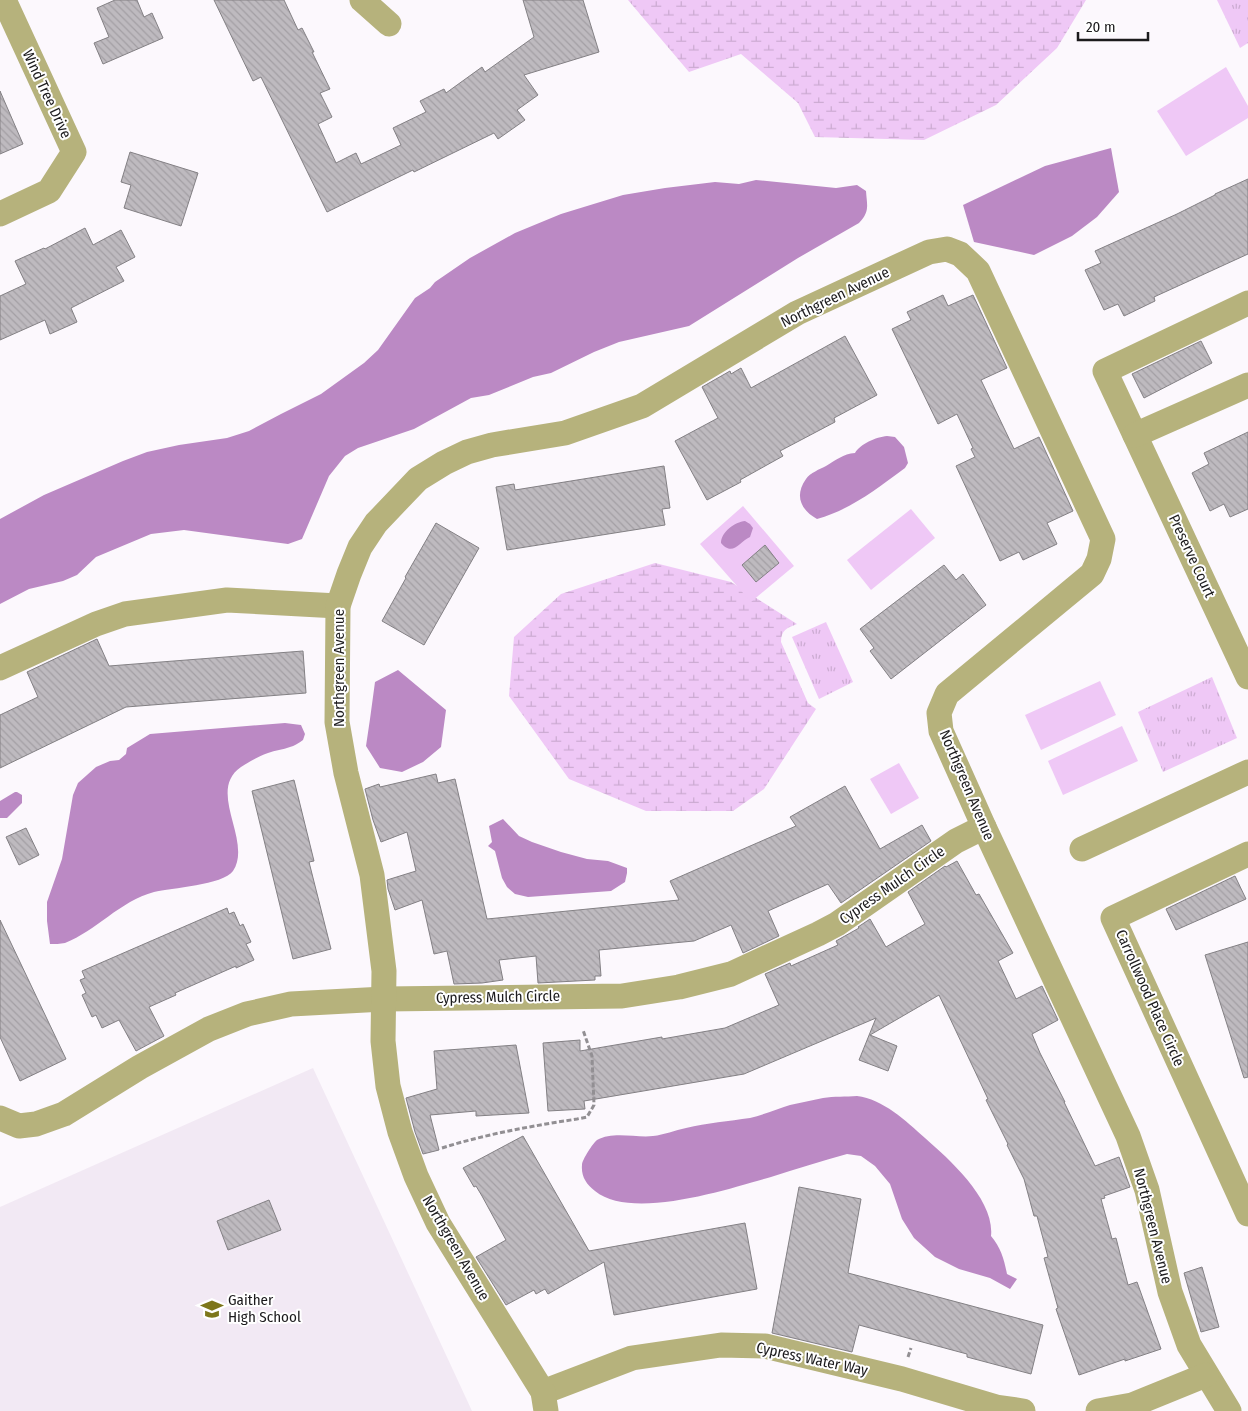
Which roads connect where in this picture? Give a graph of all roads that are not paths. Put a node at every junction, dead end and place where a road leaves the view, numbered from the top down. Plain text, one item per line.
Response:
1 (4, 0) edge
2 (362, 0) edge
3 (389, 24) dead end
4 (0, 214) edge
5 (1248, 303) edge
6 (1248, 385) edge
7 (1135, 436) junction
8 (338, 606) junction
9 (0, 668) edge
10 (1248, 677) edge
11 (1248, 772) edge
12 (984, 827) junction
13 (1082, 848) dead end
14 (1248, 854) edge
15 (384, 998) junction
16 (0, 1118) edge
17 (1241, 1188) edge
18 (1248, 1214) edge
19 (1206, 1375) junction
20 (544, 1401) edge
21 (1023, 1411) edge
22 (1098, 1411) edge
23 (1229, 1411) edge

1 - 4 street, Wind Tree Drive
2 - 3 street
5 - 7 street, Preserve Court
6 - 7 street
7 - 10 street, Preserve Court
8 - 9 street
8 - 12 street, Northgreen Avenue
8 - 15 street, Northgreen Avenue
11 - 13 street
12 - 15 street, Cypress Mulch Circle
12 - 19 street, Northgreen Avenue
14 - 17 street, Carrollwood Place Circle
15 - 16 street, Cypress Mulch Circle
15 - 20 street, Northgreen Avenue
17 - 18 street, Carrollwood Place Circle
19 - 22 street
19 - 23 street, Northgreen Avenue
20 - 21 street, Cypress Water Way

